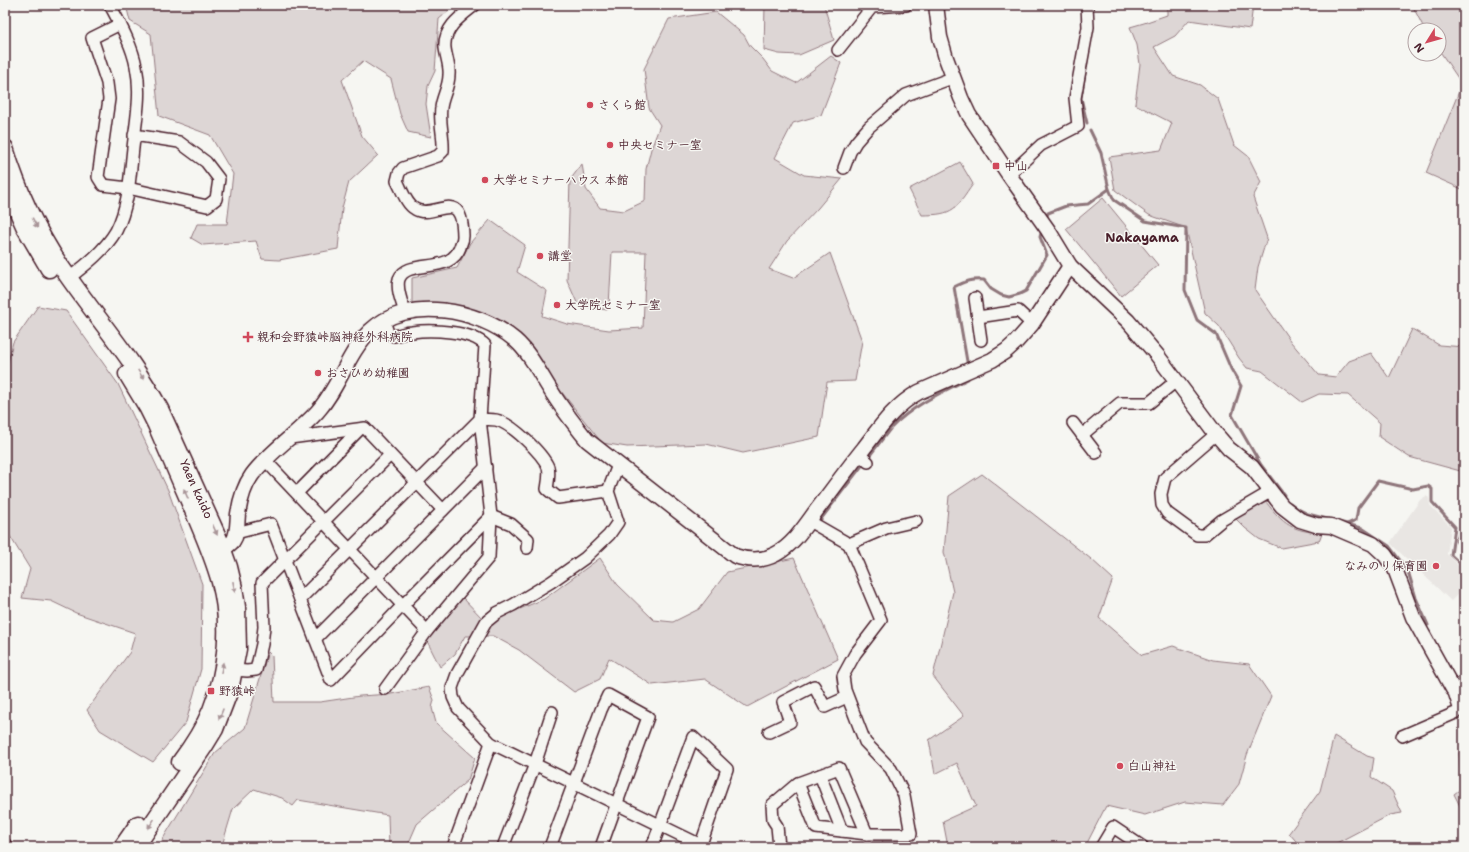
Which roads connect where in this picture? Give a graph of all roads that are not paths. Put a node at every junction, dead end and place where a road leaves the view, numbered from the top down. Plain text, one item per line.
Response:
1 (110, 5) edge
2 (475, 5) edge
3 (906, 5) edge
4 (936, 5) edge
5 (1087, 5) edge
6 (120, 24) junction
7 (838, 50) dead end
8 (952, 78) junction
9 (134, 135) junction
10 (5, 148) edge
11 (844, 168) dead end
12 (1009, 175) junction
13 (5, 184) edge
14 (128, 188) junction
15 (1070, 266) junction
16 (69, 278) junction
17 (975, 298) dead end
18 (405, 312) junction
19 (978, 317) junction
20 (384, 320) junction
21 (1032, 324) junction
22 (981, 340) dead end
23 (1176, 381) junction
24 (480, 419) junction
25 (1073, 422) dead end
26 (360, 429) junction
27 (1216, 434) junction
28 (1082, 435) junction
29 (290, 438) junction
30 (1096, 453) dead end
31 (390, 455) junction
32 (265, 460) junction
33 (618, 465) junction
34 (486, 467) junction
35 (417, 482) junction
36 (608, 491) junction
37 (1270, 492) junction
38 (296, 493) junction
39 (443, 510) junction
40 (491, 516) junction
41 (323, 521) junction
42 (809, 521) junction
43 (916, 521) dead end
44 (236, 533) junction
45 (849, 544) junction
46 (527, 548) dead end
47 (350, 549) junction
48 (217, 553) junction
49 (285, 560) junction
50 (376, 577) junction
51 (300, 599) junction
52 (403, 605) junction
53 (427, 631) junction
54 (315, 639) junction
55 (234, 670) junction
56 (385, 689) dead end
57 (1458, 693) edge
58 (847, 697) junction
59 (552, 712) dead end
60 (769, 732) dead end
61 (1402, 736) dead end
62 (491, 743) junction
63 (535, 764) junction
64 (820, 775) junction
65 (574, 783) junction
66 (798, 783) junction
67 (617, 804) junction
68 (660, 825) junction
69 (842, 831) junction
70 (867, 834) junction
71 (5, 844) edge
72 (702, 846) edge
73 (7, 847) edge
74 (122, 847) edge
75 (136, 847) edge
76 (453, 847) edge
77 (503, 847) edge
78 (550, 847) edge
79 (601, 847) edge
80 (652, 847) edge
81 (780, 847) edge
82 (1101, 847) edge
83 (1143, 847) edge

1 - 6 street
2 - 18 street
3 - 7 street
4 - 8 street
5 - 12 street
6 - 9 street
6 - 14 street
8 - 11 street
8 - 12 street
9 - 14 street
9 - 14 street
10 -> 16 main road, Yaen kaido
12 - 15 street
48 -> 13 main road, Yaen kaido
14 - 16 street
15 - 21 street
15 - 23 street
16 -> 48 main road, Yaen kaido
17 - 19 street
18 - 20 street
18 - 33 street
19 - 21 street
19 - 22 street
20 - 24 street
20 - 29 street
21 - 42 street
23 - 27 street
23 - 28 street
24 - 34 street
24 - 35 street
24 - 36 street
25 - 28 street
26 - 29 street
26 - 31 street
26 - 38 street
27 - 37 street
27 - 37 street
28 - 30 street
29 - 32 street
31 - 35 street
31 - 41 street
32 - 38 street
32 - 44 street
33 - 36 street
33 - 42 street
34 - 39 street
34 - 40 street
35 - 39 street
35 - 47 street
36 - 62 street
37 - 57 street
38 - 41 street
39 - 50 street
40 - 46 street
40 - 52 street
40 - 53 street
41 - 47 street
41 - 49 street
42 - 45 street
43 - 45 street
44 - 48 street
44 - 49 street
45 - 58 street
47 - 50 street
47 - 51 street
48 -> 55 main road, Yaen kaido
74 -> 48 main road, Yaen kaido
49 - 51 street
49 - 55 street
50 - 52 street
50 - 54 street
51 - 54 street
52 - 53 street
52 - 54 street
53 - 56 street
55 -> 75 main road, Yaen kaido
57 - 61 street
58 - 60 street
58 - 70 street
59 - 63 street
62 - 63 street
62 - 76 street
63 - 65 street
63 - 77 street
64 - 66 street
64 - 69 street
64 - 70 street
65 - 67 street
65 - 67 street
65 - 78 street
66 - 69 street
66 - 81 street
67 - 68 street
67 - 79 street
68 - 72 street
68 - 72 street
68 - 80 street
69 - 70 street
71 - 73 street
82 - 83 street

